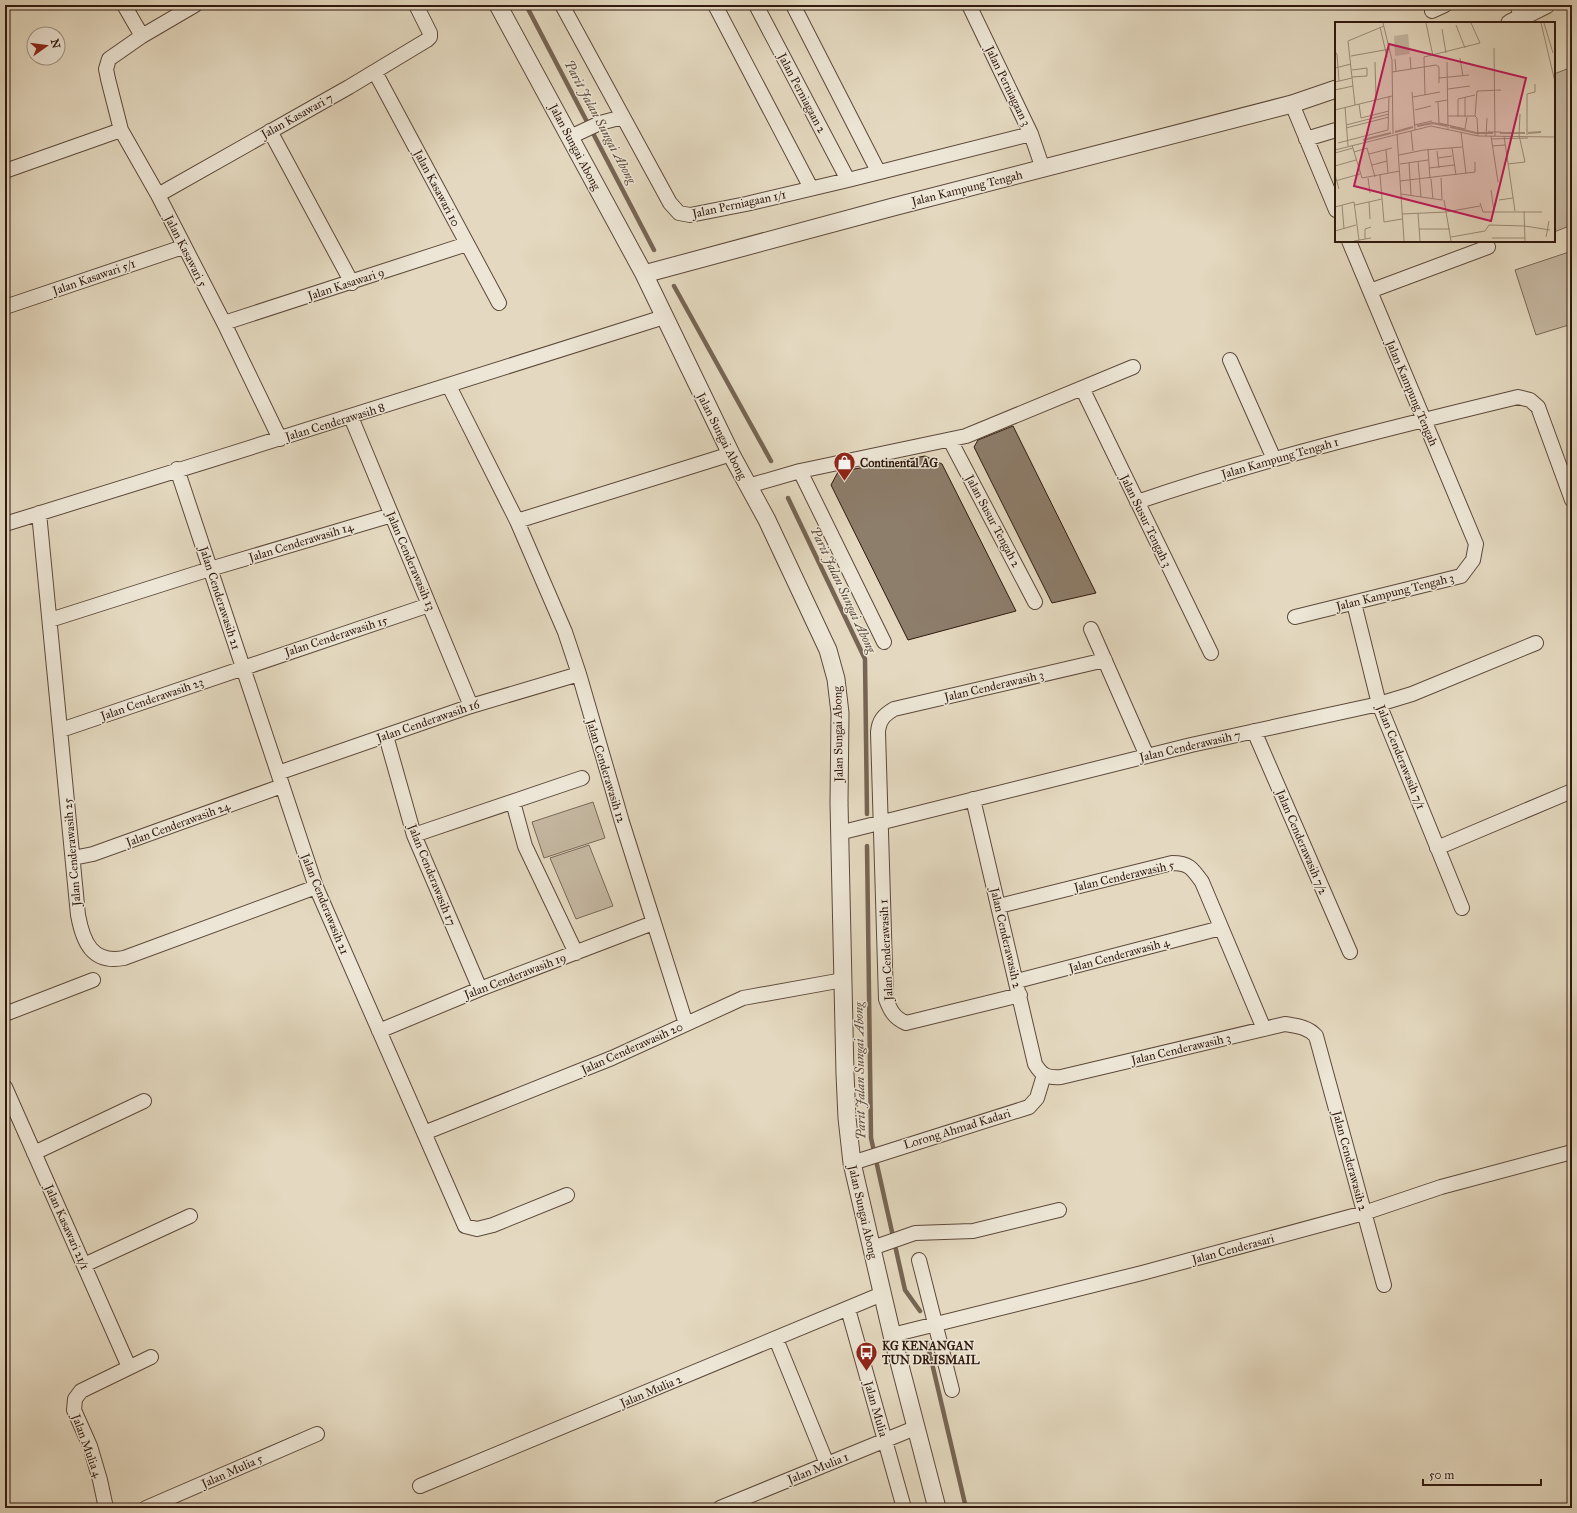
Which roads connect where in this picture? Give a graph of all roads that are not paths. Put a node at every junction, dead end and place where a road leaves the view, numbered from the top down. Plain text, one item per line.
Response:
1 (124, 5) edge
2 (195, 5) edge
3 (416, 5) edge
4 (498, 5) edge
5 (562, 5) edge
6 (715, 5) edge
7 (756, 5) edge
8 (793, 5) edge
9 (969, 5) edge
10 (1445, 5) edge
11 (1546, 5) edge
12 (1432, 11) dead end
13 (1516, 15) edge
14 (142, 36) junction
15 (375, 72) junction
16 (1335, 89) edge
17 (1292, 104) junction
18 (623, 117) junction
19 (120, 130) junction
20 (1335, 130) edge
21 (270, 131) junction
22 (1031, 134) junction
23 (570, 137) junction
24 (1306, 139) junction
25 (1043, 169) junction
26 (5, 171) edge
27 (878, 172) junction
28 (848, 180) junction
29 (811, 188) junction
30 (158, 195) junction
31 (1335, 208) edge
32 (1349, 242) edge
33 (467, 244) junction
34 (183, 247) junction
35 (1488, 247) dead end
36 (644, 274) junction
37 (352, 283) junction
38 (1370, 291) junction
39 (499, 303) dead end
40 (5, 307) edge
41 (664, 317) junction
42 (224, 324) junction
43 (1230, 360) dead end
44 (1132, 367) dead end
45 (449, 386) junction
46 (1082, 388) junction
47 (351, 417) junction
48 (1424, 420) junction
49 (280, 439) junction
50 (950, 440) junction
51 (731, 454) junction
52 (1274, 459) junction
53 (177, 469) junction
54 (800, 471) junction
55 (748, 486) junction
56 (1570, 492) edge
57 (1137, 502) junction
58 (39, 513) junction
59 (392, 515) junction
60 (517, 521) junction
61 (5, 524) edge
62 (1476, 544) joint
63 (210, 569) junction
64 (1035, 602) dead end
65 (1354, 602) junction
66 (430, 605) junction
67 (1295, 616) dead end
68 (50, 620) junction
69 (1091, 629) dead end
70 (884, 642) dead end
71 (1536, 643) dead end
72 (1211, 653) dead end
73 (1105, 660) junction
74 (243, 668) junction
75 (579, 674) junction
76 (1379, 704) junction
77 (472, 706) junction
78 (885, 715) joint
79 (61, 730) junction
80 (1254, 732) junction
81 (386, 736) junction
82 (1147, 756) junction
83 (582, 778) dead end
84 (280, 780) junction
85 (1572, 791) edge
86 (973, 799) junction
87 (513, 802) junction
88 (881, 823) junction
89 (839, 833) junction
90 (414, 835) junction
91 (1437, 848) junction
92 (73, 858) junction
93 (316, 887) junction
94 (999, 906) junction
95 (1462, 908) dead end
96 (653, 923) junction
97 (1221, 928) junction
98 (1350, 952) dead end
99 (576, 953) junction
100 (93, 980) dead end
101 (843, 980) junction
102 (1017, 981) junction
103 (480, 988) junction
104 (1020, 995) junction
105 (5, 1014) edge
106 (686, 1024) junction
107 (1264, 1029) junction
108 (379, 1031) junction
109 (1316, 1036) joint
110 (1044, 1075) junction
111 (5, 1087) edge
112 (144, 1101) dead end
113 (424, 1132) junction
114 (1572, 1152) edge
115 (34, 1153) junction
116 (852, 1163) junction
117 (567, 1195) dead end
118 (1059, 1210) dead end
119 (1364, 1213) junction
120 (190, 1216) dead end
121 (872, 1248) junction
122 (919, 1260) dead end
123 (84, 1265) junction
124 (1384, 1285) dead end
125 (882, 1294) junction
126 (848, 1309) junction
127 (935, 1324) junction
128 (892, 1335) junction
129 (776, 1339) junction
130 (151, 1357) dead end
131 (129, 1367) junction
132 (952, 1390) dead end
133 (915, 1428) junction
134 (317, 1434) dead end
135 (885, 1440) junction
136 (826, 1464) junction
137 (420, 1486) dead end
138 (106, 1508) edge
139 (146, 1508) edge
140 (720, 1508) edge
141 (904, 1508) edge
142 (937, 1508) edge

1 - 14 street
2 - 14 street
3 - 15 street, Jalan Kasawari 7
4 - 23 street, Jalan Sungai Abong
5 - 18 street, Jalan Perniagaan 1/1
6 - 29 street
7 - 28 street, Jalan Perniagaan 2
8 - 27 street
9 - 22 street, Jalan Perniagaan 3
10 - 12 street
11 - 13 street
14 - 19 street, Jalan Kasawari 5
15 - 21 street, Jalan Kasawari 7
15 - 33 street, Jalan Kasawari 10
16 - 17 street, Jalan Kampung Tengah
17 - 24 street
17 - 25 street, Jalan Kampung Tengah
18 - 23 street
18 - 29 street, Jalan Perniagaan 1/1
19 - 26 street
19 - 30 street, Jalan Kasawari 5
20 - 24 street
21 - 30 street, Jalan Kasawari 7
21 - 37 street
22 - 25 street, Jalan Perniagaan 3
22 - 27 street, Jalan Perniagaan 1/1
23 - 36 street, Jalan Sungai Abong
24 - 31 street
25 - 36 street, Jalan Kampung Tengah
27 - 28 street, Jalan Perniagaan 1/1
28 - 29 street, Jalan Perniagaan 1/1
30 - 34 street, Jalan Kasawari 5
32 - 38 street, Jalan Kampung Tengah
33 - 37 street, Jalan Kasawari 9
33 - 39 street, Jalan Kasawari 10
34 - 40 street, Jalan Kasawari 5/1
34 - 42 street, Jalan Kasawari 5
35 - 38 street
36 - 41 street, Jalan Sungai Abong
37 - 42 street, Jalan Kasawari 9
38 - 48 street, Jalan Kampung Tengah
41 - 45 street, Jalan Cenderawasih 8
41 - 51 street, Jalan Sungai Abong
42 - 49 street, Jalan Kasawari 5
43 - 52 street
44 - 46 street
45 - 47 street, Jalan Cenderawasih 8
45 - 60 street, Jalan Cenderawasih 12
46 - 50 street
46 - 57 street, Jalan Susur Tengah 3
47 - 49 street, Jalan Cenderawasih 8
47 - 59 street, Jalan Cenderawasih 13
48 - 52 street, Jalan Kampung Tengah 1
48 - 56 street, Jalan Kampung Tengah 1
48 - 62 street, Jalan Kampung Tengah
49 - 53 street, Jalan Cenderawasih 8
50 - 54 street
50 - 64 street, Jalan Susur Tengah 2
51 - 55 street, Jalan Sungai Abong
51 - 60 street
52 - 57 street, Jalan Kampung Tengah 1
53 - 58 street, Jalan Cenderawasih 8
53 - 63 street, Jalan Cenderawasih 21
54 - 55 street
54 - 70 street
55 - 89 street, Jalan Sungai Abong
57 - 72 street, Jalan Susur Tengah 3
58 - 61 street, Jalan Cenderawasih 8
58 - 68 street, Jalan Cenderawasih 25
59 - 63 street, Jalan Cenderawasih 14
59 - 66 street, Jalan Cenderawasih 13
60 - 75 street, Jalan Cenderawasih 12
62 - 65 street, Jalan Kampung Tengah 3
63 - 68 street, Jalan Cenderawasih 14
63 - 74 street, Jalan Cenderawasih 21
65 - 67 street, Jalan Kampung Tengah 3
65 - 76 street, Jalan Cenderawasih 7/1
66 - 74 street, Jalan Cenderawasih 15
66 - 77 street, Jalan Cenderawasih 13
68 - 79 street, Jalan Cenderawasih 25
69 - 73 street
71 - 76 street, Jalan Cenderawasih 7
73 - 78 street, Jalan Cenderawasih 3
73 - 82 street
74 - 79 street, Jalan Cenderawasih 23
74 - 84 street, Jalan Cenderawasih 21
75 - 77 street, Jalan Cenderawasih 16
75 - 96 street, Jalan Cenderawasih 12
76 - 80 street, Jalan Cenderawasih 7
76 - 91 street, Jalan Cenderawasih 7/1
77 - 81 street, Jalan Cenderawasih 16
78 - 88 street, Jalan Cenderawasih 1
79 - 92 street, Jalan Cenderawasih 25
80 - 82 street, Jalan Cenderawasih 7
80 - 98 street, Jalan Cenderawasih 7/2
81 - 84 street, Jalan Cenderawasih 16
81 - 90 street, Jalan Cenderawasih 17
82 - 86 street, Jalan Cenderawasih 7
83 - 87 street
84 - 92 street, Jalan Cenderawasih 24
84 - 93 street, Jalan Cenderawasih 21
85 - 91 street
86 - 88 street, Jalan Cenderawasih 7
86 - 94 street, Jalan Cenderawasih 2
87 - 90 street
87 - 99 street
88 - 89 street, Jalan Cenderawasih 7
88 - 104 street, Jalan Cenderawasih 1
89 - 101 street, Jalan Sungai Abong
90 - 103 street, Jalan Cenderawasih 17
91 - 95 street, Jalan Cenderawasih 7/1
92 - 93 street, Jalan Cenderawasih 25
93 - 108 street, Jalan Cenderawasih 21
94 - 97 street, Jalan Cenderawasih 5
94 - 102 street, Jalan Cenderawasih 2
96 - 99 street, Jalan Cenderawasih 19
96 - 106 street, Jalan Cenderawasih 12
97 - 102 street, Jalan Cenderawasih 4
97 - 107 street, Jalan Cenderawasih 5
99 - 103 street, Jalan Cenderawasih 19
100 - 105 street
101 - 106 street, Jalan Cenderawasih 20
101 - 116 street, Jalan Sungai Abong
102 - 104 street, Jalan Cenderawasih 2
103 - 108 street, Jalan Cenderawasih 19
104 - 110 street, Jalan Cenderawasih 2
106 - 113 street, Jalan Cenderawasih 20
107 - 109 street, Jalan Cenderawasih 3
107 - 110 street, Jalan Cenderawasih 3
108 - 113 street, Jalan Cenderawasih 21
109 - 119 street, Jalan Cenderawasih 2
110 - 116 street, Lorong Ahmad Kadari
111 - 115 street, Jalan Kasawari 21/1
112 - 115 street
113 - 117 street, Jalan Cenderawasih 21
114 - 119 street, Jalan Cenderasari
115 - 123 street, Jalan Kasawari 21/1
116 - 121 street, Jalan Sungai Abong
118 - 121 street
119 - 124 street, Jalan Cenderawasih 2
119 - 127 street, Jalan Cenderasari
120 - 123 street
121 - 125 street, Jalan Sungai Abong
122 - 127 street
123 - 131 street, Jalan Kasawari 21/1
125 - 126 street, Jalan Mulia 2
125 - 128 street, Jalan Sungai Abong
126 - 129 street, Jalan Mulia 2
126 - 135 street, Jalan Mulia
127 - 128 street, Jalan Cenderasari
127 - 132 street
128 - 133 street, Jalan Sungai Abong
129 - 136 street
129 - 137 street, Jalan Mulia 2
130 - 131 street, Jalan Mulia 4
131 - 138 street, Jalan Mulia 4
133 - 135 street, Jalan Mulia 1
133 - 142 street, Jalan Sungai Abong
134 - 139 street, Jalan Mulia 5
135 - 136 street, Jalan Mulia 1
135 - 141 street, Jalan Mulia
136 - 140 street, Jalan Mulia 1

